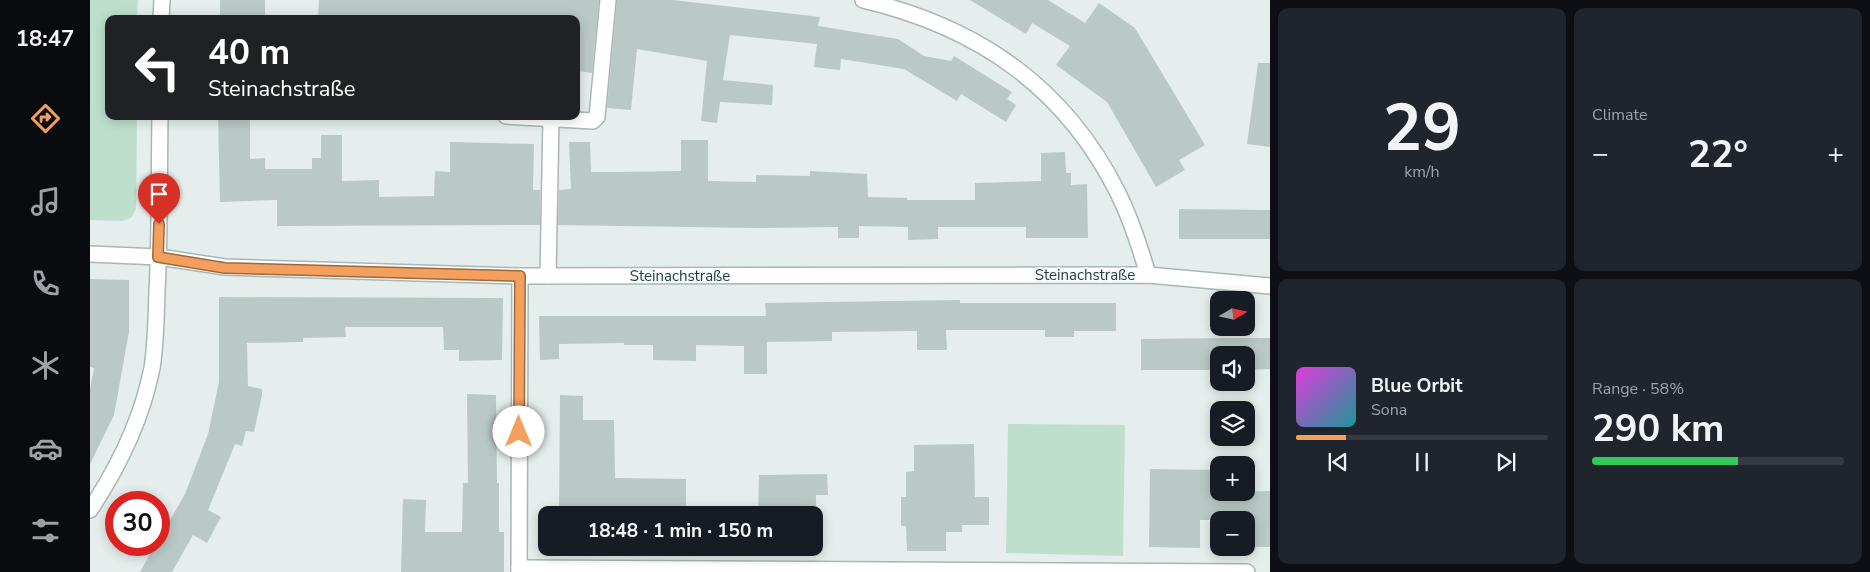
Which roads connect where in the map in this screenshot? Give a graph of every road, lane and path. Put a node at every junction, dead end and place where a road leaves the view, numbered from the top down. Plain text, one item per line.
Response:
1 (162, 0) edge
2 (608, 0) edge
3 (863, 0) edge
4 (161, 15) edge
5 (160, 120) edge
6 (551, 120) edge
7 (572, 120) edge
8 (90, 254) edge
9 (158, 257) junction
10 (1148, 275) junction
11 (520, 276) junction
12 (548, 276) junction
13 (1270, 286) edge
14 (90, 510) edge
15 (519, 570) edge
16 (1247, 572) edge

1 - 4 street
2 - 7 street
3 - 10 street
5 - 9 street
6 - 12 street
8 - 9 street, Steinachstraße
9 - 11 street, Steinachstraße
9 - 14 street
10 - 12 street, Steinachstraße
10 - 13 street, Steinachstraße
11 - 12 street, Steinachstraße
11 - 15 street
15 - 16 street

